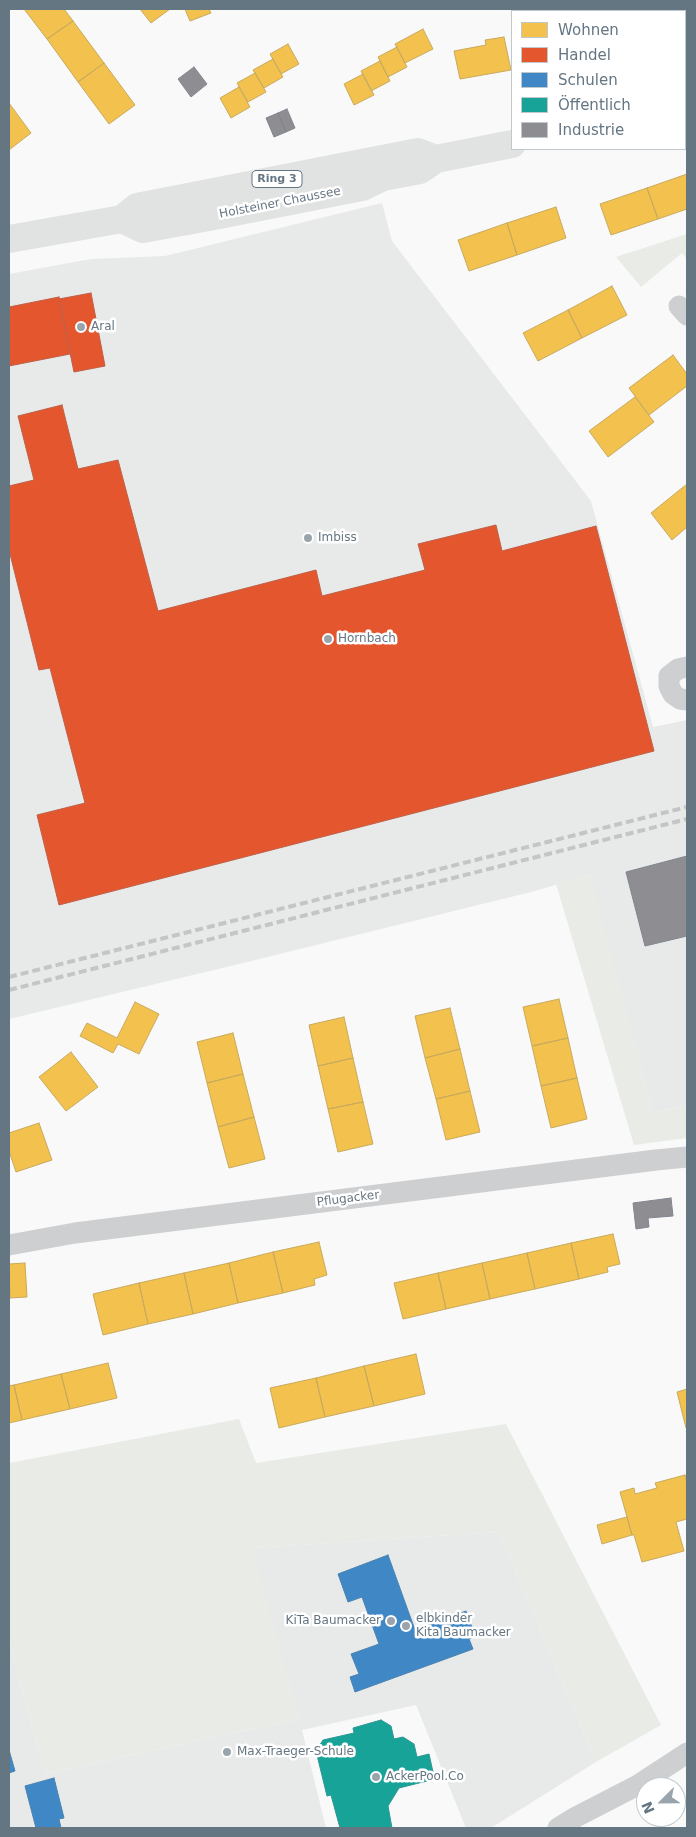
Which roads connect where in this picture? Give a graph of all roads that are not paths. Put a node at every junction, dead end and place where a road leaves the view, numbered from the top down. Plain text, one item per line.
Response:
1 (511, 144) edge
2 (436, 159) junction
3 (122, 219) junction
4 (9, 239) edge
5 (687, 667) edge
6 (687, 700) edge
7 (687, 1157) edge
8 (9, 1245) edge
9 (687, 1753) edge
10 (558, 1828) edge

1 - 2 main road, Holsteiner Chaussee / Ring 3
2 - 3 main road, Holsteiner Chaussee / Ring 3
2 - 3 main road, Holsteiner Chaussee / Ring 3
3 - 4 main road, Holsteiner Chaussee / Ring 3
5 - 6 street
7 - 8 street, Pflugacker
9 - 10 street

